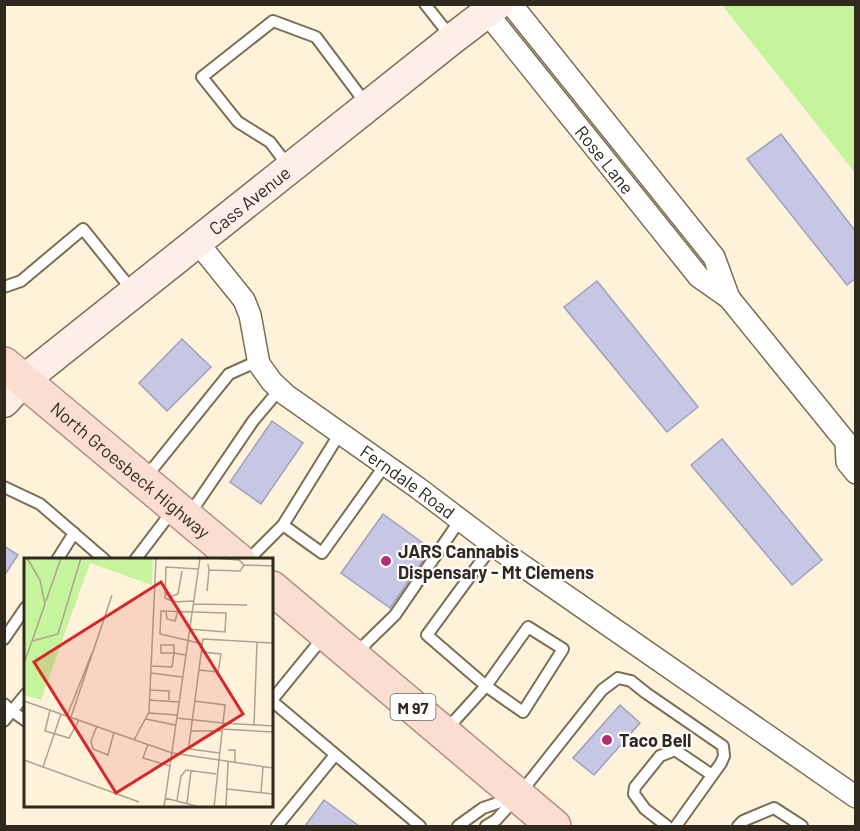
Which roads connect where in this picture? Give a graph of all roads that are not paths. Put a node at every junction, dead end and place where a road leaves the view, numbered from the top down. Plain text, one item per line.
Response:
1 (425, 4) edge
2 (499, 7) edge
3 (452, 39) junction
4 (369, 107) junction
5 (290, 169) junction
6 (198, 243) junction
7 (4, 287) edge
8 (134, 292) junction
9 (258, 361) junction
10 (11, 382) edge
11 (280, 389) junction
12 (340, 433) junction
13 (851, 443) edge
14 (385, 465) junction
15 (855, 473) edge
16 (144, 480) junction
17 (4, 487) edge
18 (182, 512) junction
19 (460, 520) junction
20 (283, 525) junction
21 (74, 534) junction
22 (493, 545) junction
23 (58, 558) edge
24 (103, 558) edge
25 (137, 558) edge
26 (236, 558) edge
27 (250, 558) edge
28 (273, 589) edge
29 (24, 610) edge
30 (326, 634) junction
31 (4, 639) edge
32 (353, 656) junction
33 (486, 686) junction
34 (24, 695) edge
35 (273, 699) edge
36 (273, 701) edge
37 (8, 707) edge
38 (24, 719) edge
39 (4, 721) edge
40 (443, 733) junction
41 (335, 755) junction
42 (712, 775) junction
43 (518, 796) junction
44 (855, 797) edge
45 (413, 824) edge
46 (799, 825) edge
47 (277, 826) edge
48 (458, 826) edge
49 (486, 826) edge
50 (554, 826) edge
51 (667, 826) edge
52 (676, 826) edge
53 (738, 826) edge
54 (783, 826) edge

1 - 3 lane
2 - 3 main road, Cass Avenue
2 - 13 street, Rose Lane
3 - 4 main road, Cass Avenue
4 - 5 main road, Cass Avenue
4 - 5 lane
5 - 6 main road, Cass Avenue
6 - 8 main road, Cass Avenue
6 - 9 street, Ferndale Road
7 - 8 lane
8 - 10 main road, Cass Avenue
9 - 11 street, Ferndale Road
9 - 16 lane
10 - 16 main road, North Groesbeck Highway
11 - 12 street, Ferndale Road
11 - 18 lane
12 - 14 street, Ferndale Road
12 - 20 lane
13 - 15 street, Rose Lane
14 - 19 street, Ferndale Road
14 - 20 lane
16 - 18 main road, North Groesbeck Highway
17 - 21 lane
18 - 25 lane
18 - 26 main road, North Groesbeck Highway
19 - 22 street, Ferndale Road
19 - 32 lane
20 - 27 lane
21 - 23 lane
21 - 24 lane
22 - 33 lane
22 - 44 street, Ferndale Road
28 - 30 main road, M 97
29 - 31 lane
30 - 32 main road, M 97
30 - 35 lane
32 - 40 main road, M 97
33 - 33 lane
33 - 40 lane
34 - 37 lane
36 - 41 lane
37 - 38 lane
37 - 39 lane
40 - 43 main road, M 97
41 - 45 lane
41 - 47 lane
42 - 43 lane
42 - 51 lane
42 - 52 lane
43 - 48 lane
43 - 49 lane
43 - 50 main road, M 97
46 - 53 lane
46 - 54 lane

